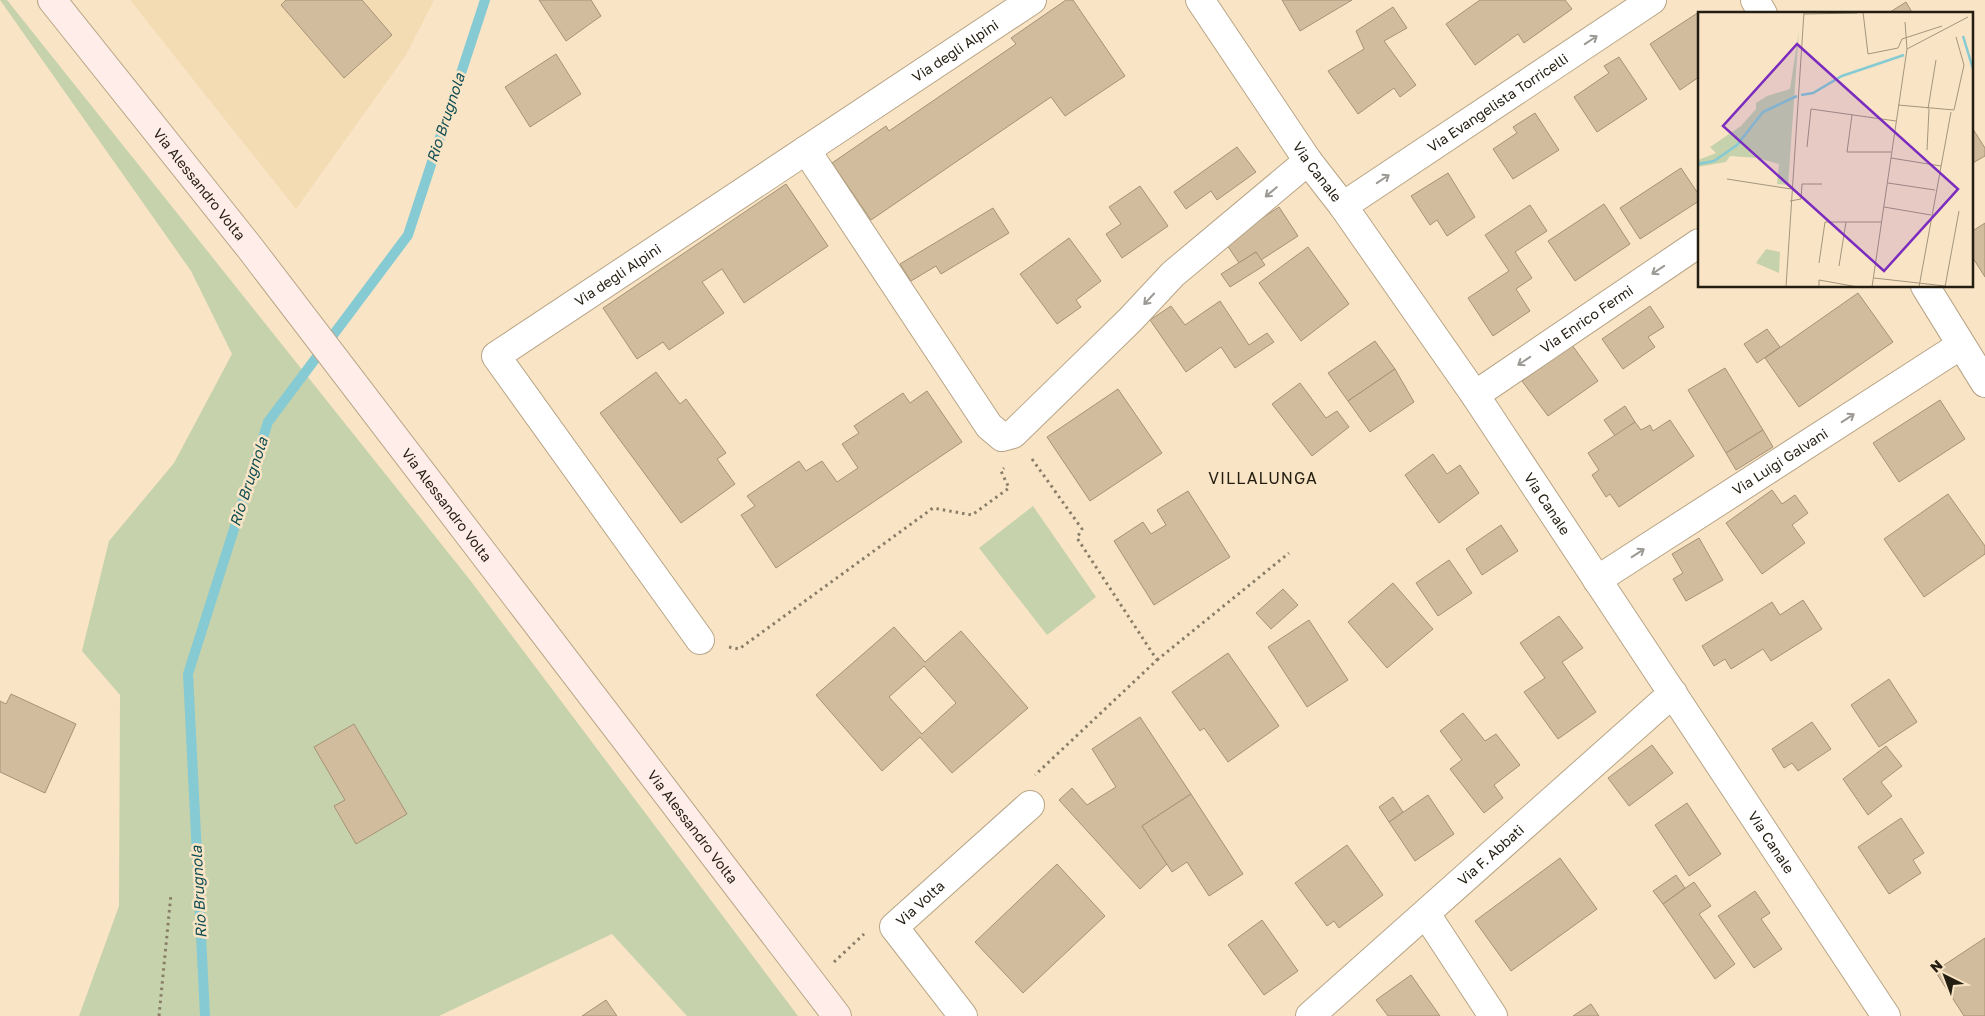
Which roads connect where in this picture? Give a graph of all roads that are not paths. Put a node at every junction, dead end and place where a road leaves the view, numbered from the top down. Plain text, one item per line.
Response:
1 (52, 0) edge
2 (1032, 0) edge
3 (1200, 0) edge
4 (1652, 0) edge
5 (1755, 0) edge
6 (1762, 12) edge
7 (806, 150) junction
8 (1308, 161) junction
9 (1343, 206) junction
10 (1698, 244) edge
11 (1925, 288) edge
12 (1961, 345) junction
13 (1985, 383) edge
14 (1474, 394) junction
15 (1597, 580) junction
16 (700, 640) road end
17 (1673, 693) junction
18 (1030, 805) dead end
19 (1426, 914) junction
20 (837, 1016) edge
21 (962, 1016) edge
22 (1310, 1016) edge
23 (1493, 1016) edge
24 (1886, 1016) edge

1 - 20 main road, Via Alessandro Volta
2 - 7 street, Via degli Alpini
3 - 8 street, Via Canale
9 -> 4 street, Via Evangelista Torricelli
5 - 6 street
8 -> 7 street
7 - 16 street, Via degli Alpini
8 - 9 street, Via Canale
9 - 14 street, Via Canale
10 -> 14 street, Via Enrico Fermi
11 - 12 street
12 - 13 street
15 -> 12 street, Via Luigi Galvani
14 - 15 street, Via Canale
15 - 17 street, Via Canale
17 - 19 street, Via F. Abbati
17 - 24 street, Via Canale
18 - 21 street, Via Volta
19 - 22 street, Via F. Abbati
19 - 23 street

